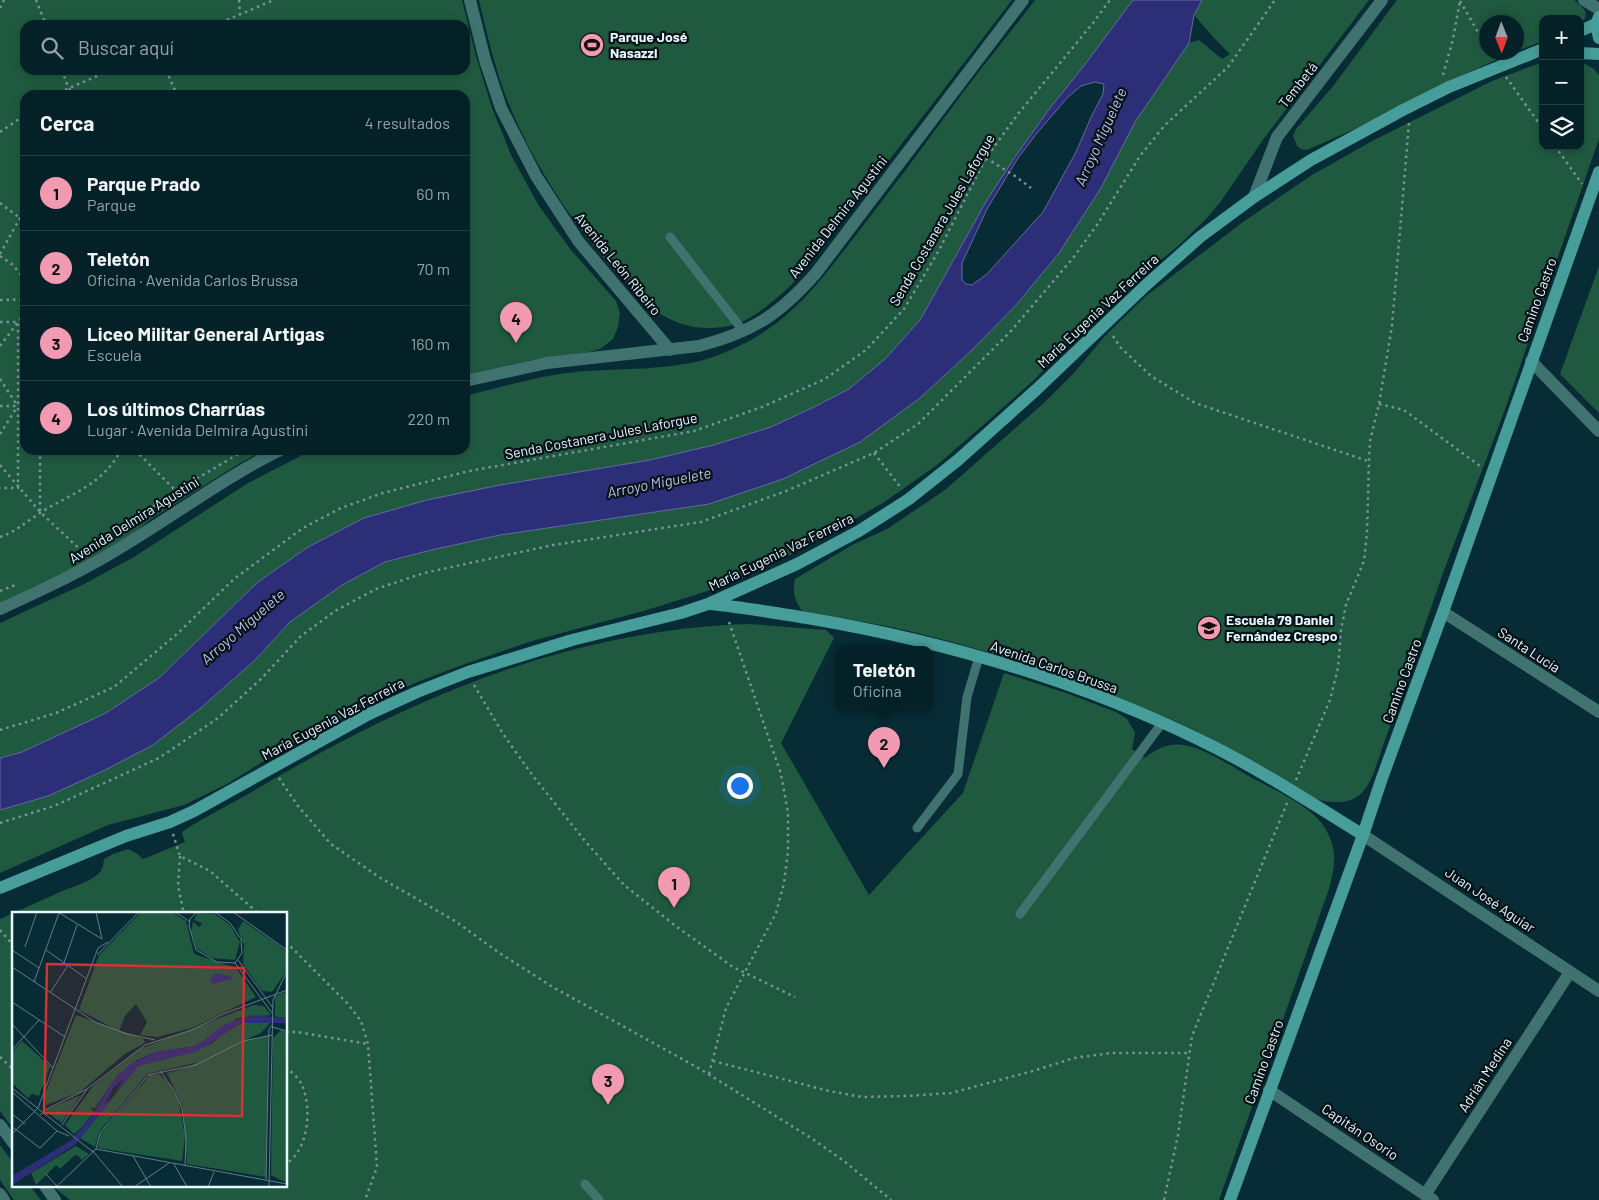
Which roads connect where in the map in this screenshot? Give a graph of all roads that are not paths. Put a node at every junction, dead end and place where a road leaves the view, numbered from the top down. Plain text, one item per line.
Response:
1 (470, 0) edge
2 (1023, 0) edge
3 (1382, 0) edge
4 (1584, 0) edge
5 (1599, 9) edge
6 (1598, 21) edge
7 (1584, 30) edge
8 (1599, 38) edge
9 (1539, 51) edge
10 (1584, 53) edge
11 (1599, 54) edge
12 (1599, 172) edge
13 (1254, 197) junction
14 (670, 237) dead end
15 (744, 332) junction
16 (670, 350) junction
17 (1531, 361) junction
18 (470, 380) edge
19 (1599, 432) edge
20 (271, 455) edge
21 (708, 604) junction
22 (0, 609) edge
23 (1443, 612) junction
24 (979, 657) junction
25 (1599, 712) edge
26 (1162, 722) junction
27 (917, 828) dead end
28 (1363, 834) junction
29 (0, 888) edge
30 (1020, 914) dead end
31 (1570, 972) junction
32 (1599, 991) edge
33 (1269, 1090) junction
34 (0, 1125) edge
35 (12, 1141) edge
36 (585, 1184) dead end
37 (46, 1188) edge
38 (0, 1194) edge
39 (1429, 1197) edge
40 (4, 1200) edge
41 (55, 1200) edge
42 (599, 1200) edge
43 (1230, 1200) edge

1 - 16 street, Avenida León Ribeiro
2 - 15 street, Avenida Delmira Agustini
3 - 13 street, Tembetá
4 - 5 street
6 - 7 street
6 - 8 street
9 - 13 street, María Eugenia Vaz Ferreira
10 - 11 street
12 - 17 street, Camino Castro
13 - 21 street, María Eugenia Vaz Ferreira
14 - 15 lane
15 - 16 street, Avenida Delmira Agustini
16 - 18 street, Avenida Delmira Agustini
17 - 19 street
17 - 23 street, Camino Castro
20 - 22 street, Avenida Delmira Agustini
21 - 24 street, Avenida Carlos Brussa
21 - 29 street, María Eugenia Vaz Ferreira
23 - 25 street, Santa Lucía
23 - 28 street, Camino Castro
24 - 26 street, Avenida Carlos Brussa
24 - 27 lane
26 - 28 street, Avenida Carlos Brussa
26 - 30 lane
28 - 31 street, Juan José Aguiar
28 - 33 street, Camino Castro
31 - 32 street, Juan José Aguiar
31 - 39 street, Adrián Medina
33 - 39 street, Capitán Osorio
33 - 43 street, Camino Castro
34 - 35 street
36 - 42 lane
37 - 41 street
38 - 40 street

